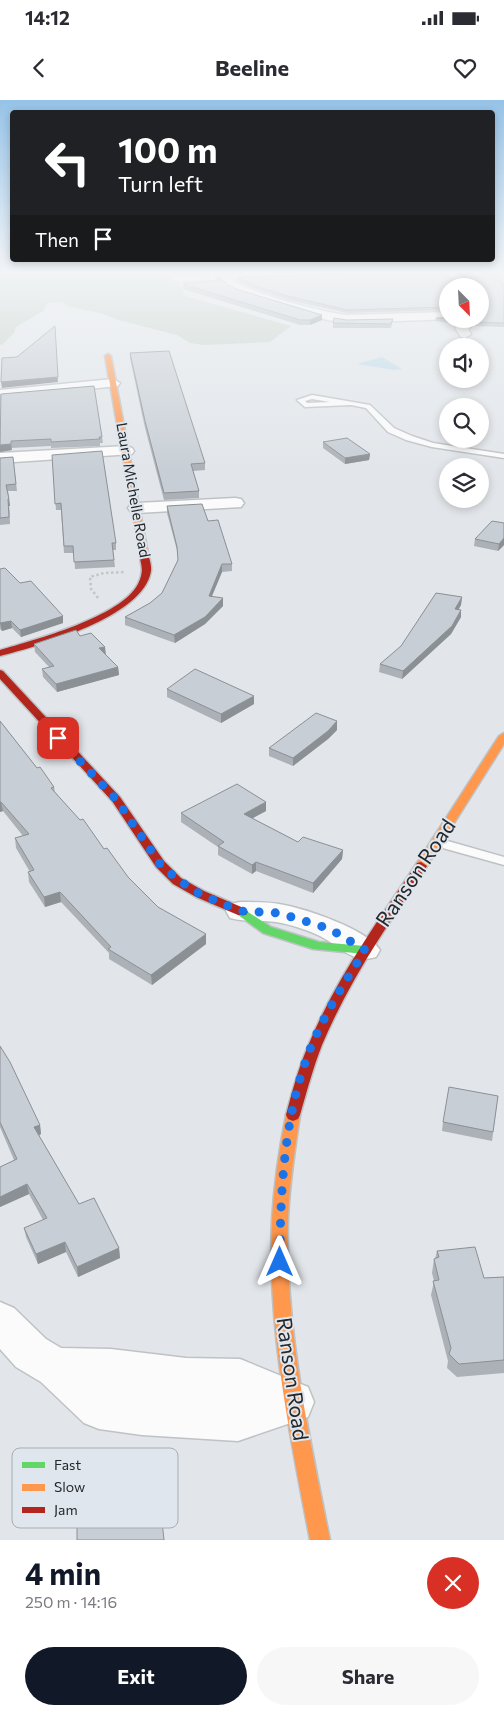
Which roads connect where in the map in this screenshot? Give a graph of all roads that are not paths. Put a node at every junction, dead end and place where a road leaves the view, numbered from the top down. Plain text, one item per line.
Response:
1 (108, 356) dead end
2 (0, 382) edge
3 (113, 383) junction
4 (79, 384) junction
5 (0, 394) edge
6 (357, 403) junction
7 (126, 451) junction
8 (504, 456) edge
9 (0, 458) edge
10 (235, 503) dead end
11 (136, 508) junction
12 (0, 653) edge
13 (0, 673) edge
14 (504, 736) edge
15 (437, 842) junction
16 (504, 861) edge
17 (240, 911) joint
18 (365, 950) junction
19 (0, 1321) edge
20 (293, 1402) junction
21 (320, 1540) edge

1 - 3 street, Laura Michelle Road
2 - 4 street
3 - 4 street
3 - 7 street, Laura Michelle Road
4 - 5 street
6 - 6 lane
6 - 8 lane
7 - 9 street
7 - 11 street, Laura Michelle Road
10 - 11 street
11 - 12 street, Laura Michelle Road
13 - 17 street
14 - 15 street, Ranson Road
15 - 16 lane
15 - 18 street, Ranson Road
17 - 18 street
18 - 20 street, Ranson Road
19 - 20 street
20 - 21 street, Ranson Road

